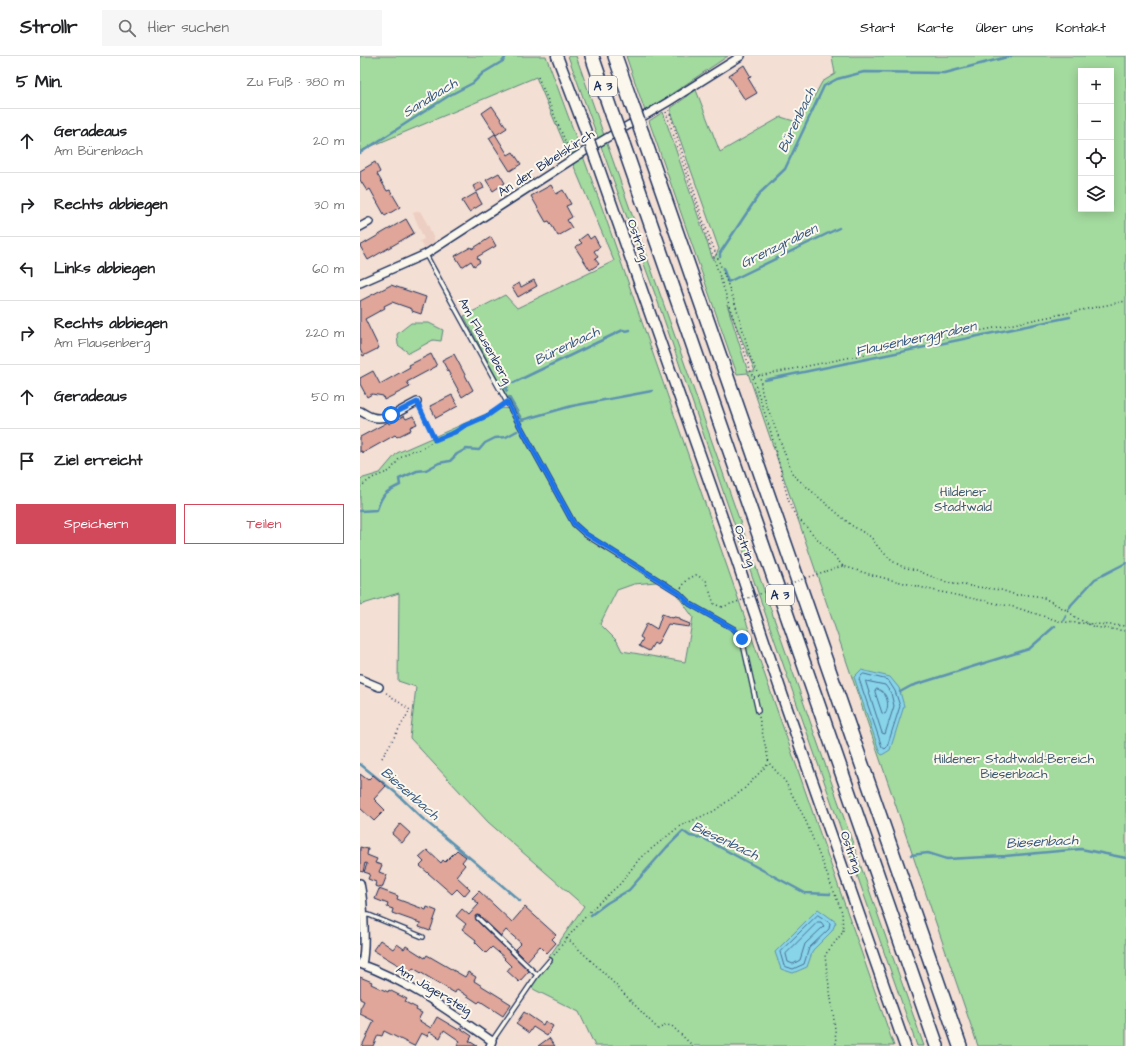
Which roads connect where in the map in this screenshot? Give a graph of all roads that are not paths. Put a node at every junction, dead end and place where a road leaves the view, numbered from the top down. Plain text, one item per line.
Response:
1 (557, 56) edge
2 (592, 56) edge
3 (615, 56) edge
4 (741, 56) edge
5 (369, 222) dead end
6 (360, 227) edge
7 (426, 254) junction
8 (360, 284) edge
9 (417, 402) road end
10 (360, 411) edge
11 (360, 679) edge
12 (379, 687) road end
13 (758, 711) road end
14 (360, 883) edge
15 (362, 915) junction
16 (478, 918) dead end
17 (423, 936) dead end
18 (550, 960) road end
19 (361, 964) edge
20 (537, 975) junction
21 (491, 1044) edge
22 (905, 1046) edge
23 (937, 1046) edge
24 (960, 1046) edge

1 - 22 main road, Ostring, bridge
2 - 23 highway, A 3, bridge
3 - 24 highway, A 3, bridge
4 - 7 street, An der Bibelskirch
5 - 6 street
7 - 8 street, An der Bibelskirch
7 - 13 lane, Am Flausenberg
9 - 10 street
11 - 12 street
14 - 15 street
15 - 17 lane
15 - 19 street
16 - 20 lane
18 - 20 lane
19 - 21 street, Am Jägersteig
20 - 21 lane

